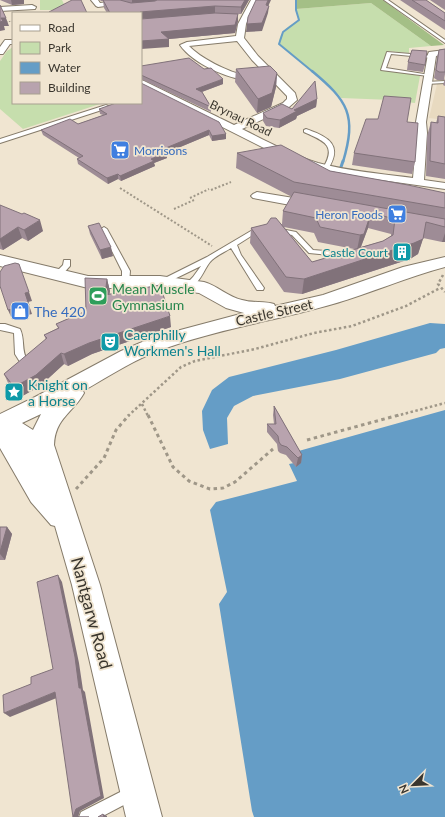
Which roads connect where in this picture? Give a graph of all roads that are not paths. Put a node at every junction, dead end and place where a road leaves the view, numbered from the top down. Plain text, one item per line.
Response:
1 (94, 0) edge
2 (254, 0) edge
3 (386, 0) edge
4 (113, 2) edge
5 (31, 7) edge
6 (0, 9) edge
7 (240, 38) junction
8 (9, 40) edge
9 (445, 42) edge
10 (0, 52) edge
11 (445, 52) edge
12 (432, 57) junction
13 (272, 75) junction
14 (427, 79) junction
15 (445, 82) edge
16 (142, 83) edge
17 (106, 107) edge
18 (421, 122) junction
19 (433, 123) edge
20 (234, 129) junction
21 (306, 131) dead end
22 (0, 132) edge
23 (7, 139) junction
24 (0, 141) edge
25 (329, 168) junction
26 (418, 181) junction
27 (445, 186) edge
28 (257, 196) dead end
29 (325, 207) edge
30 (104, 229) edge
31 (233, 244) junction
32 (356, 253) edge
33 (445, 255) edge
34 (209, 259) junction
35 (445, 262) edge
36 (4, 264) edge
37 (409, 271) junction
38 (126, 281) junction
39 (160, 282) junction
40 (188, 286) junction
41 (260, 288) dead end
42 (296, 306) junction
43 (0, 327) edge
44 (202, 330) junction
45 (23, 360) edge
46 (91, 376) junction
47 (0, 425) edge
48 (0, 457) edge
49 (49, 471) junction
50 (55, 506) junction
51 (140, 804) edge
52 (86, 817) edge

1 - 4 street
2 - 7 street
3 - 9 lane
5 - 6 street
7 - 13 street
7 - 13 street
8 - 10 street
11 - 12 street
12 - 14 street
12 - 14 lane
13 - 20 street
14 - 15 lane
14 - 18 street
16 - 20 street, Brynau Road
17 - 23 lane
18 - 19 street
18 - 26 street
20 - 25 street, Brynau Road
21 - 25 lane
22 - 23 lane
23 - 24 lane
25 - 26 street, Brynau Road
26 - 27 street, Brynau Road
28 - 29 street
30 - 38 lane
31 - 32 lane
31 - 34 lane
31 - 41 lane
33 - 37 main road
34 - 39 lane
34 - 40 lane
35 - 37 main road, Castle Street
36 - 38 main road
37 - 42 main road, Castle Street
38 - 39 main road
39 - 40 main road
40 - 42 main road
40 - 44 main road
42 - 44 main road, Castle Street
43 - 45 lane
44 - 46 main road, Castle Street
46 - 47 main road, Castle Street
46 - 49 main road
47 - 49 main road
47 - 50 main road, Nantgarw Road
48 - 50 main road
49 - 50 main road
50 - 51 main road, Nantgarw Road
51 - 52 lane

